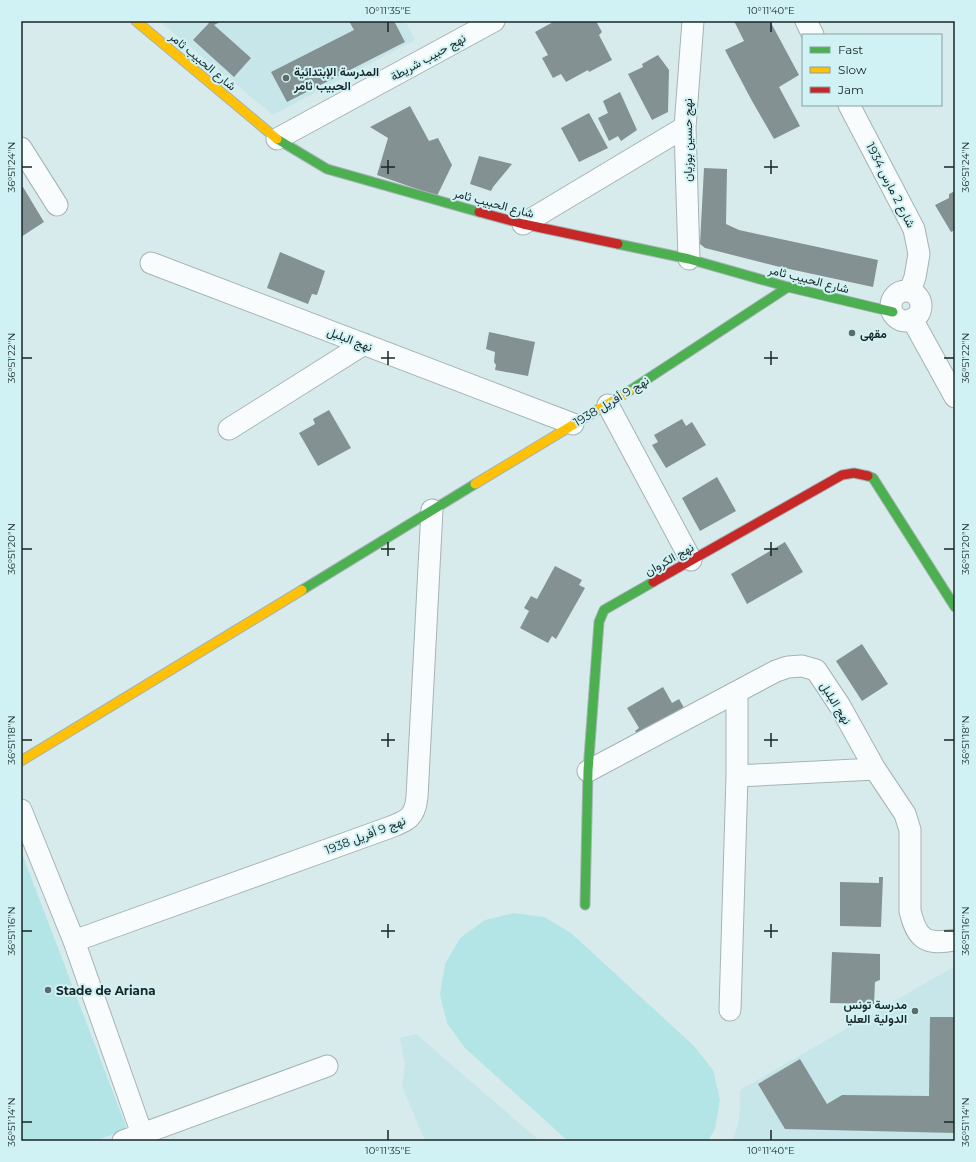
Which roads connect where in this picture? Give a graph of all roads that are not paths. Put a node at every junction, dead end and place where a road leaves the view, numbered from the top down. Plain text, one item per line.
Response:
1 (136, 21) edge
2 (494, 21) edge
3 (693, 21) edge
4 (806, 21) edge
5 (812, 34) edge
6 (850, 106) edge
7 (685, 127) junction
8 (277, 139) junction
9 (21, 148) edge
10 (57, 205) dead end
11 (523, 224) junction
12 (689, 259) junction
13 (150, 263) dead end
14 (788, 287) junction
15 (910, 291) junction
16 (893, 312) junction
17 (912, 319) junction
18 (364, 344) junction
19 (955, 397) edge
20 (608, 405) junction
21 (573, 424) junction
22 (229, 429) dead end
23 (432, 510) junction
24 (691, 560) junction
25 (955, 607) edge
26 (737, 693) junction
27 (21, 761) edge
28 (875, 769) junction
29 (588, 771) junction
30 (737, 776) junction
31 (21, 810) edge
32 (585, 905) dead end
33 (955, 940) edge
34 (74, 941) junction
35 (730, 1010) dead end
36 (327, 1066) dead end
37 (142, 1134) junction
38 (123, 1141) edge

1 - 8 street, شارع الحبيب ثامر
2 - 8 street, نهج حبيب شريطة
3 - 7 street, نهج حسين بوزيان
4 - 5 street
6 - 15 street, شارع 2 مارس 1934
7 - 11 street
7 - 12 street, نهج حسين بوزيان
8 - 11 street, شارع الحبيب ثامر
9 - 10 street
11 - 12 street, شارع الحبيب ثامر
12 - 14 street, شارع الحبيب ثامر
13 - 18 street, نهج البلبل
14 - 16 street, شارع الحبيب ثامر
14 - 20 street, نهج 9 أفريل 1938
15 - 16 street
15 - 17 street
16 - 17 street
17 - 19 street
18 - 21 street, نهج البلبل
18 - 22 street
20 - 21 street, نهج 9 أفريل 1938
20 - 24 street
21 - 23 street, نهج 9 أفريل 1938
23 - 27 street, نهج 9 أفريل 1938
23 - 34 street, نهج 9 أفريل 1938
24 - 25 street, نهج الكروان
24 - 29 street, نهج الكروان
26 - 28 street, نهج البلبل
26 - 29 street, نهج البلبل
26 - 30 street
28 - 30 street
28 - 33 street, نهج البلبل
29 - 32 street, نهج الكروان
30 - 35 street
31 - 34 street
34 - 37 street
36 - 37 street
37 - 38 street

